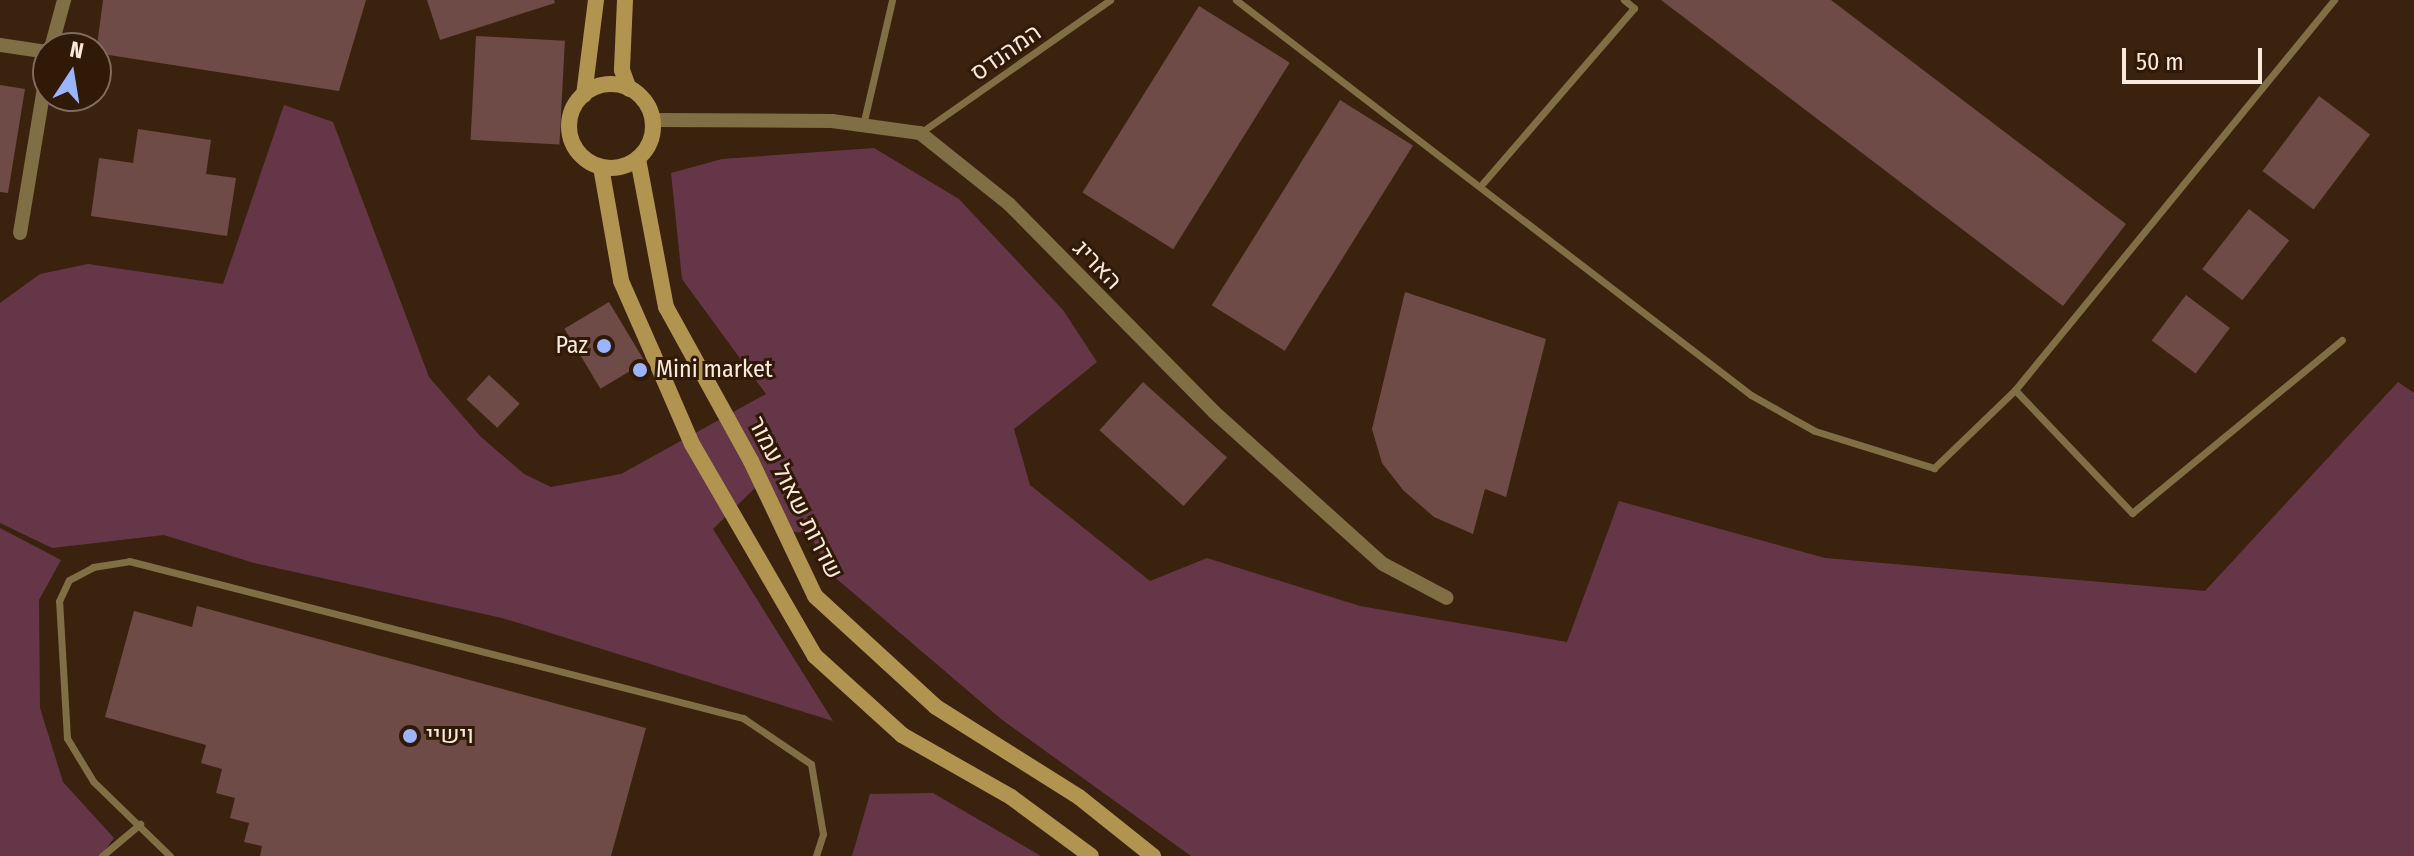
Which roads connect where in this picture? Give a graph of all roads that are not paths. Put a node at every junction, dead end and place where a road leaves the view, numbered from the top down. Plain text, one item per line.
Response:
1 (64, 0) edge
2 (596, 0) edge
3 (625, 0) edge
4 (892, 0) edge
5 (1110, 0) edge
6 (1236, 0) edge
7 (1624, 0) edge
8 (2334, 0) edge
9 (54, 32) edge
10 (0, 45) edge
11 (32, 48) edge
12 (629, 89) junction
13 (584, 95) junction
14 (40, 112) edge
15 (653, 120) junction
16 (863, 127) junction
17 (920, 133) junction
18 (638, 159) junction
19 (601, 167) junction
20 (1483, 183) junction
21 (20, 233) dead end
22 (2342, 340) dead end
23 (2015, 390) junction
24 (1447, 598) dead end
25 (140, 824) junction
26 (102, 856) edge
27 (170, 856) edge
28 (816, 856) edge
29 (1091, 856) edge
30 (1153, 856) edge

1 - 9 street
2 - 13 street
3 - 12 street
4 - 16 lane
5 - 17 lane, המהנדס
6 - 20 lane
7 - 20 lane
8 - 23 lane
10 - 11 street
12 - 13 street
12 - 15 street
13 - 19 street
14 - 21 street
15 - 16 street
15 - 18 street
16 - 17 street
17 - 24 street, האריג
18 - 19 street
18 - 30 street, שדרות שאול עמור
19 - 29 street
20 - 23 lane
22 - 23 lane
25 - 26 lane
25 - 27 lane
25 - 28 lane

